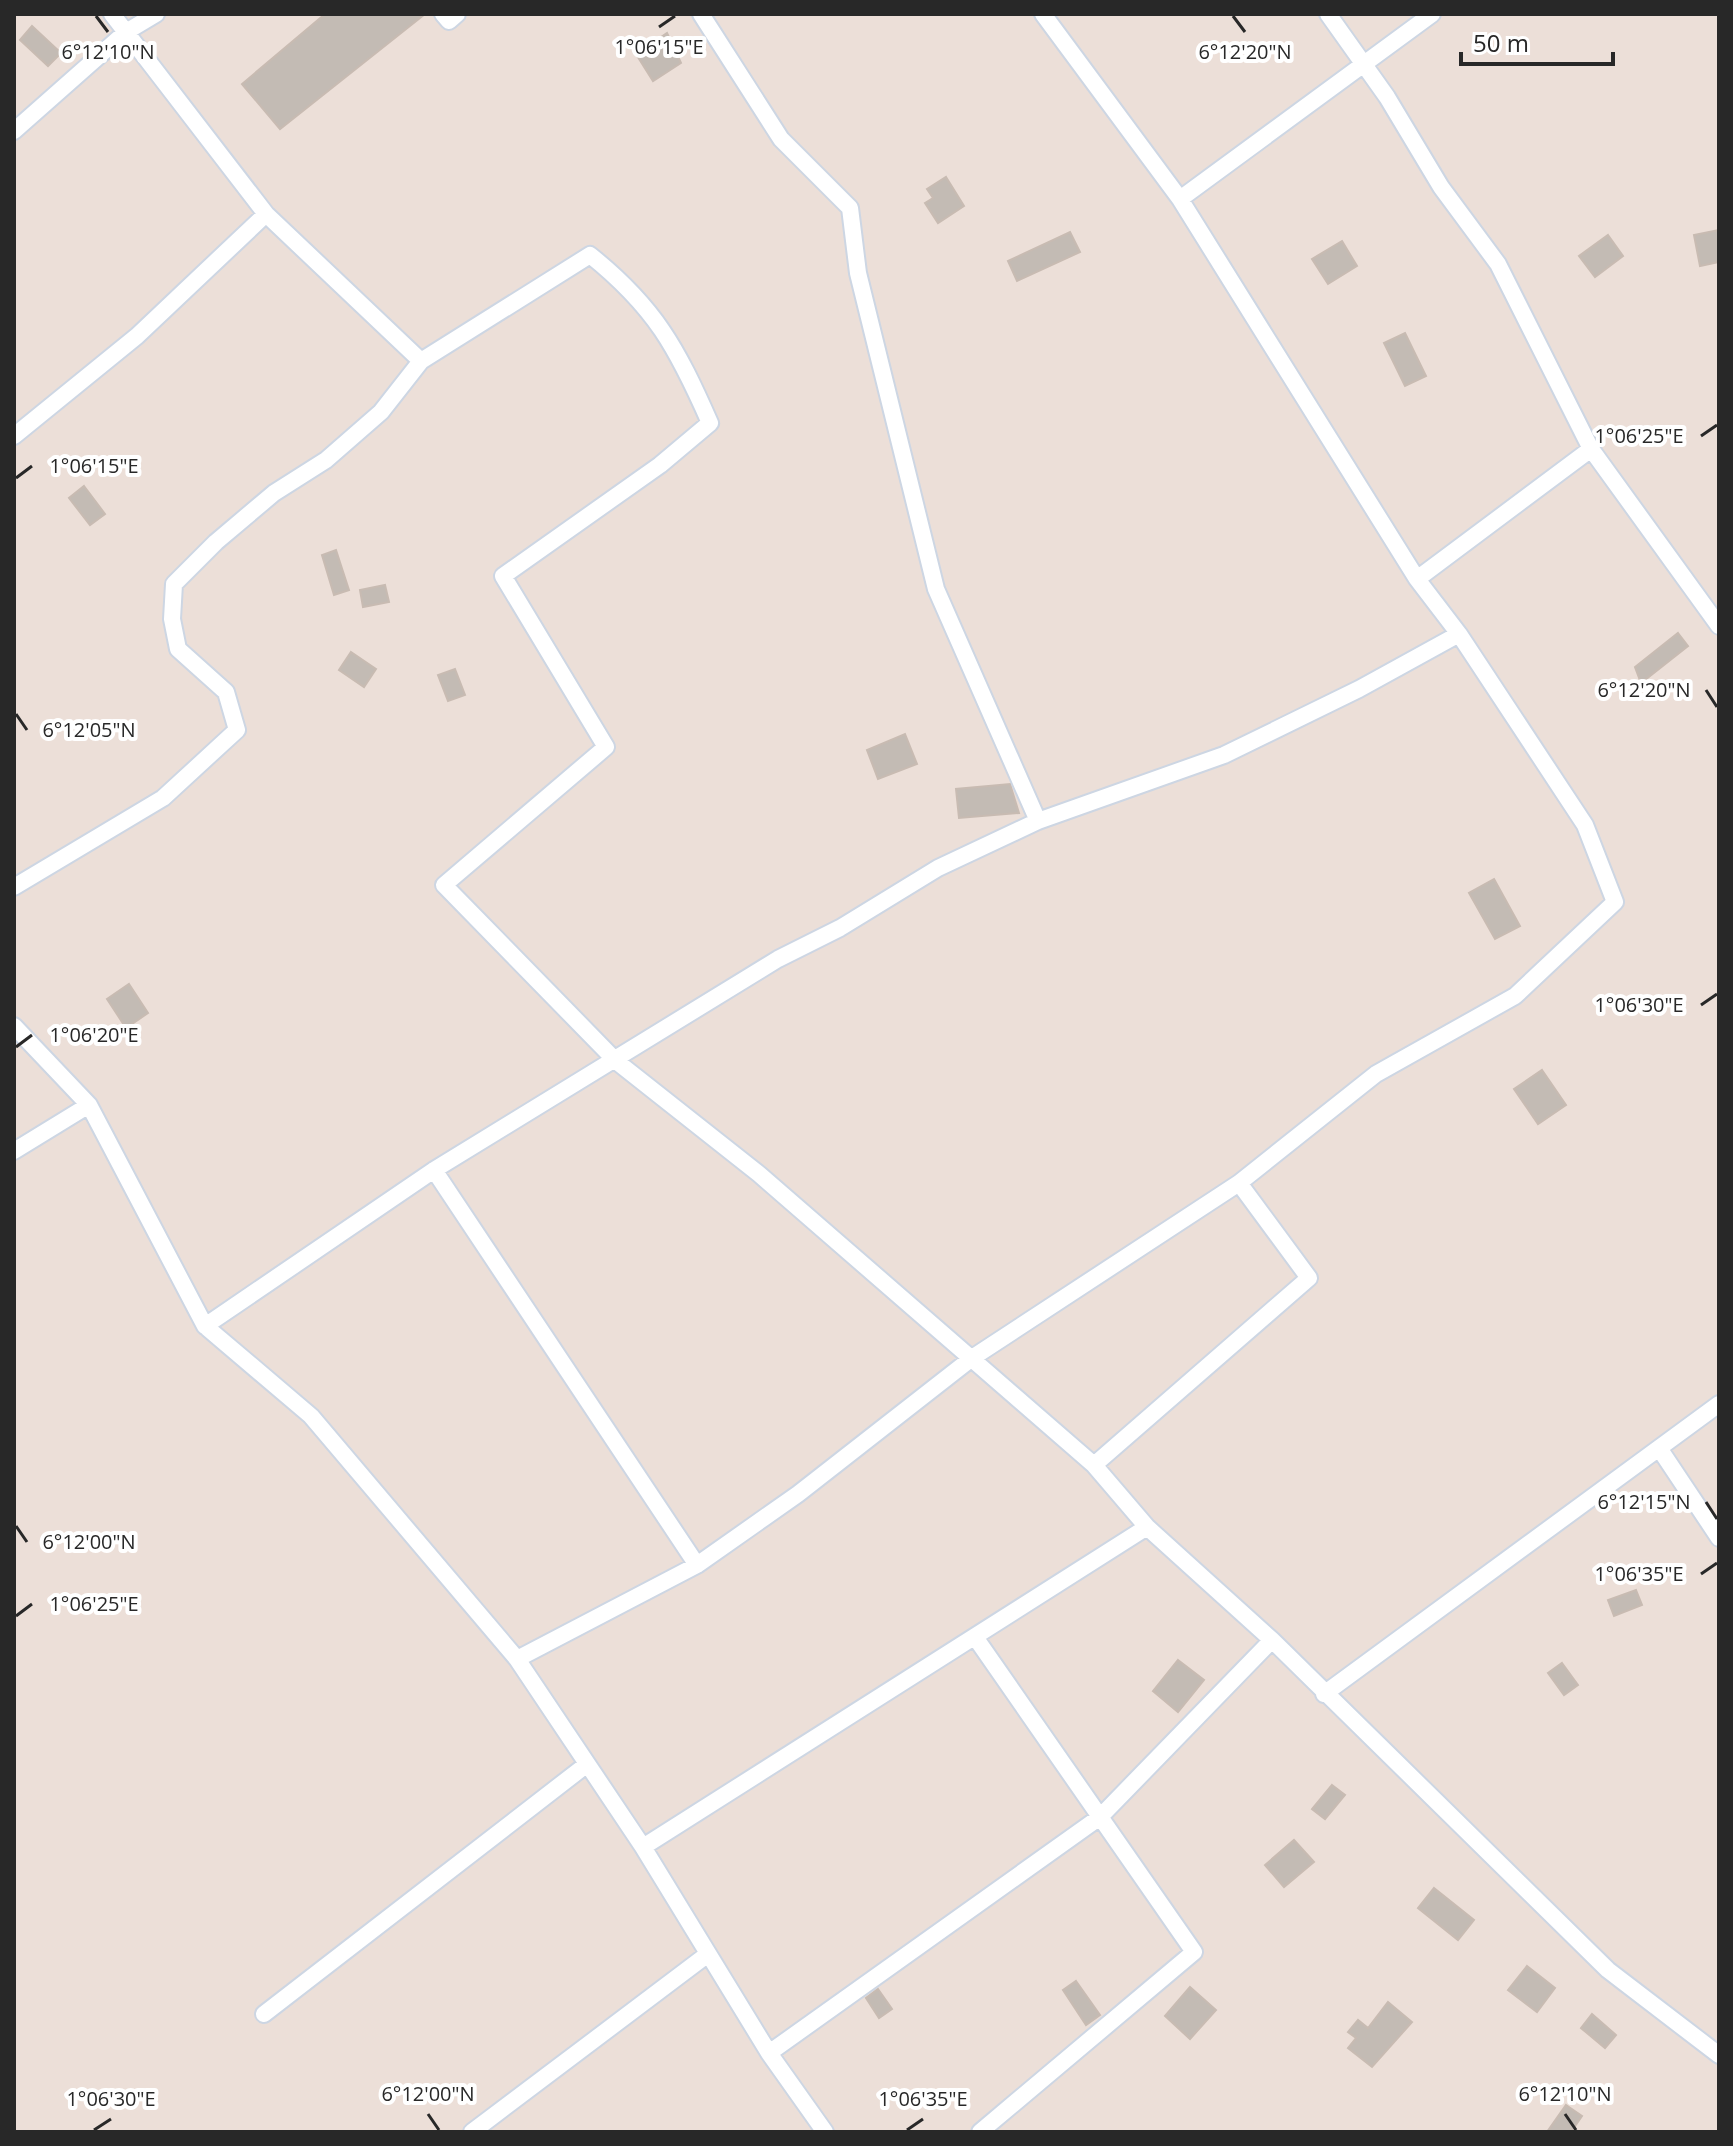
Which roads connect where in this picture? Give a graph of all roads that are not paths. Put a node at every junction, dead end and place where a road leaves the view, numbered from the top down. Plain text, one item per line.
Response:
1 (112, 14) edge
2 (156, 14) edge
3 (443, 14) edge
4 (457, 14) edge
5 (701, 14) edge
6 (1043, 14) edge
7 (1328, 14) edge
8 (1432, 14) edge
9 (126, 32) junction
10 (1365, 65) junction
11 (14, 131) edge
12 (1180, 199) junction
13 (266, 214) junction
14 (421, 361) junction
15 (14, 436) edge
16 (1591, 449) junction
17 (1417, 579) junction
18 (1719, 626) edge
19 (1459, 634) junction
20 (1038, 821) junction
21 (14, 887) edge
22 (14, 1026) edge
23 (616, 1061) junction
24 (89, 1105) junction
25 (14, 1151) edge
26 (434, 1170) junction
27 (1239, 1183) junction
28 (205, 1326) junction
29 (972, 1358) junction
30 (1719, 1404) edge
31 (1659, 1448) junction
32 (1094, 1465) junction
33 (1147, 1527) junction
34 (1719, 1538) edge
35 (697, 1565) junction
36 (975, 1637) junction
37 (1272, 1640) junction
38 (517, 1659) junction
39 (1324, 1694) junction
40 (586, 1765) junction
41 (1100, 1817) junction
42 (643, 1847) junction
43 (708, 1954) junction
44 (264, 2014) dead end
45 (769, 2053) junction
46 (1719, 2055) edge
47 (472, 2132) edge
48 (825, 2132) edge
49 (980, 2132) edge

1 - 9 street
2 - 9 street
3 - 4 street
5 - 20 street
6 - 12 street
7 - 10 street
8 - 10 street
9 - 11 street
9 - 13 street
10 - 12 street
10 - 16 street
12 - 17 street
13 - 14 street
13 - 15 street
14 - 21 street
14 - 23 street
16 - 17 street
16 - 18 street
17 - 19 street
19 - 20 street
19 - 27 street
20 - 23 street
22 - 24 street
23 - 26 street
23 - 29 street
24 - 25 street
24 - 28 street
26 - 28 street
26 - 35 street
27 - 29 street
27 - 32 street
28 - 38 street
29 - 32 street
29 - 35 street
30 - 31 street
31 - 34 street
31 - 39 street
32 - 33 street
33 - 36 street
33 - 37 street
35 - 38 street
36 - 41 street
36 - 42 street
37 - 39 street
37 - 41 street
38 - 40 street
39 - 46 street
40 - 42 street
40 - 44 street
41 - 45 street
41 - 49 street
42 - 43 street
43 - 45 street
43 - 47 street
45 - 48 street

